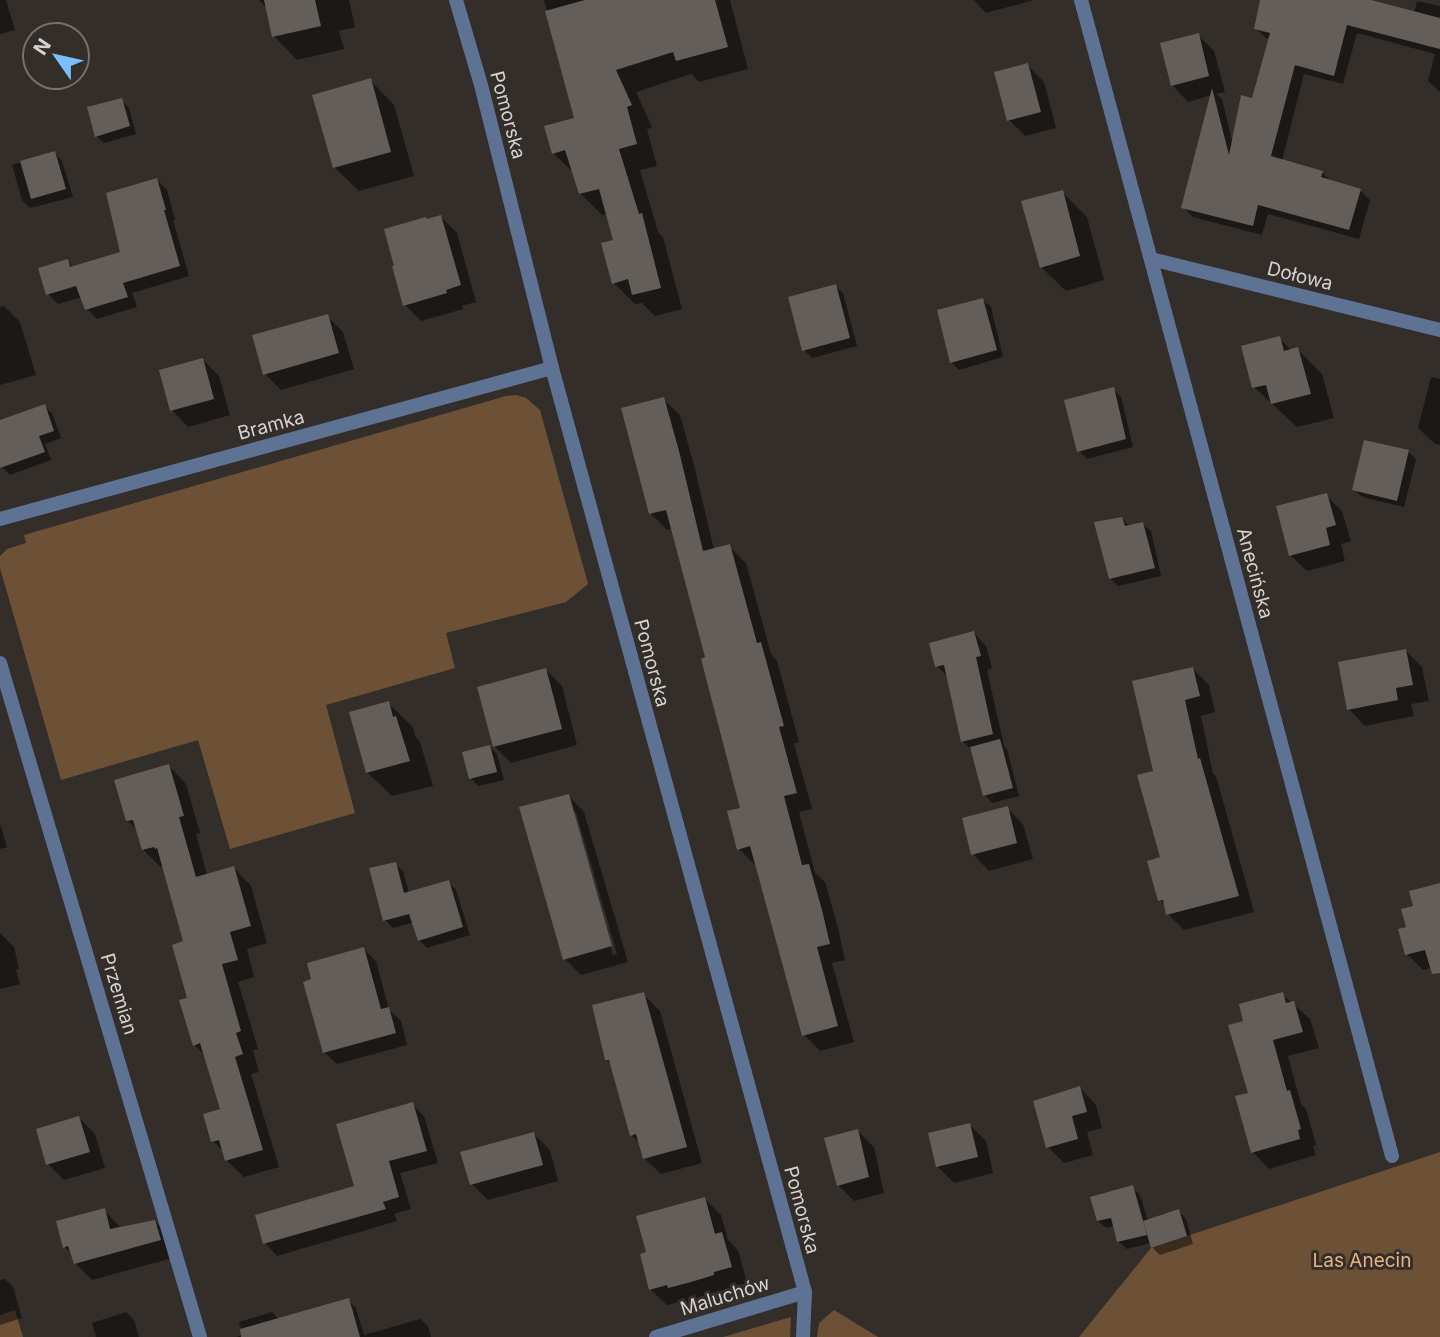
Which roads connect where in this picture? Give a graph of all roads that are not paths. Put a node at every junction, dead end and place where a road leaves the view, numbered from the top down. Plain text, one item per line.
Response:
1 (456, 0) edge
2 (1081, 0) edge
3 (1151, 259) junction
4 (1440, 330) edge
5 (552, 368) junction
6 (0, 519) edge
7 (0, 663) edge
8 (1392, 1156) dead end
9 (805, 1292) junction
10 (200, 1337) edge
11 (656, 1337) edge
12 (803, 1337) edge

1 - 5 street, Pomorska
2 - 3 street, Anecińska
3 - 4 street, Dołowa
3 - 8 street, Anecińska
5 - 6 street, Bramka
5 - 9 street, Pomorska
7 - 10 street, Przemian
9 - 11 street, Maluchów
9 - 12 street, Pomorska

